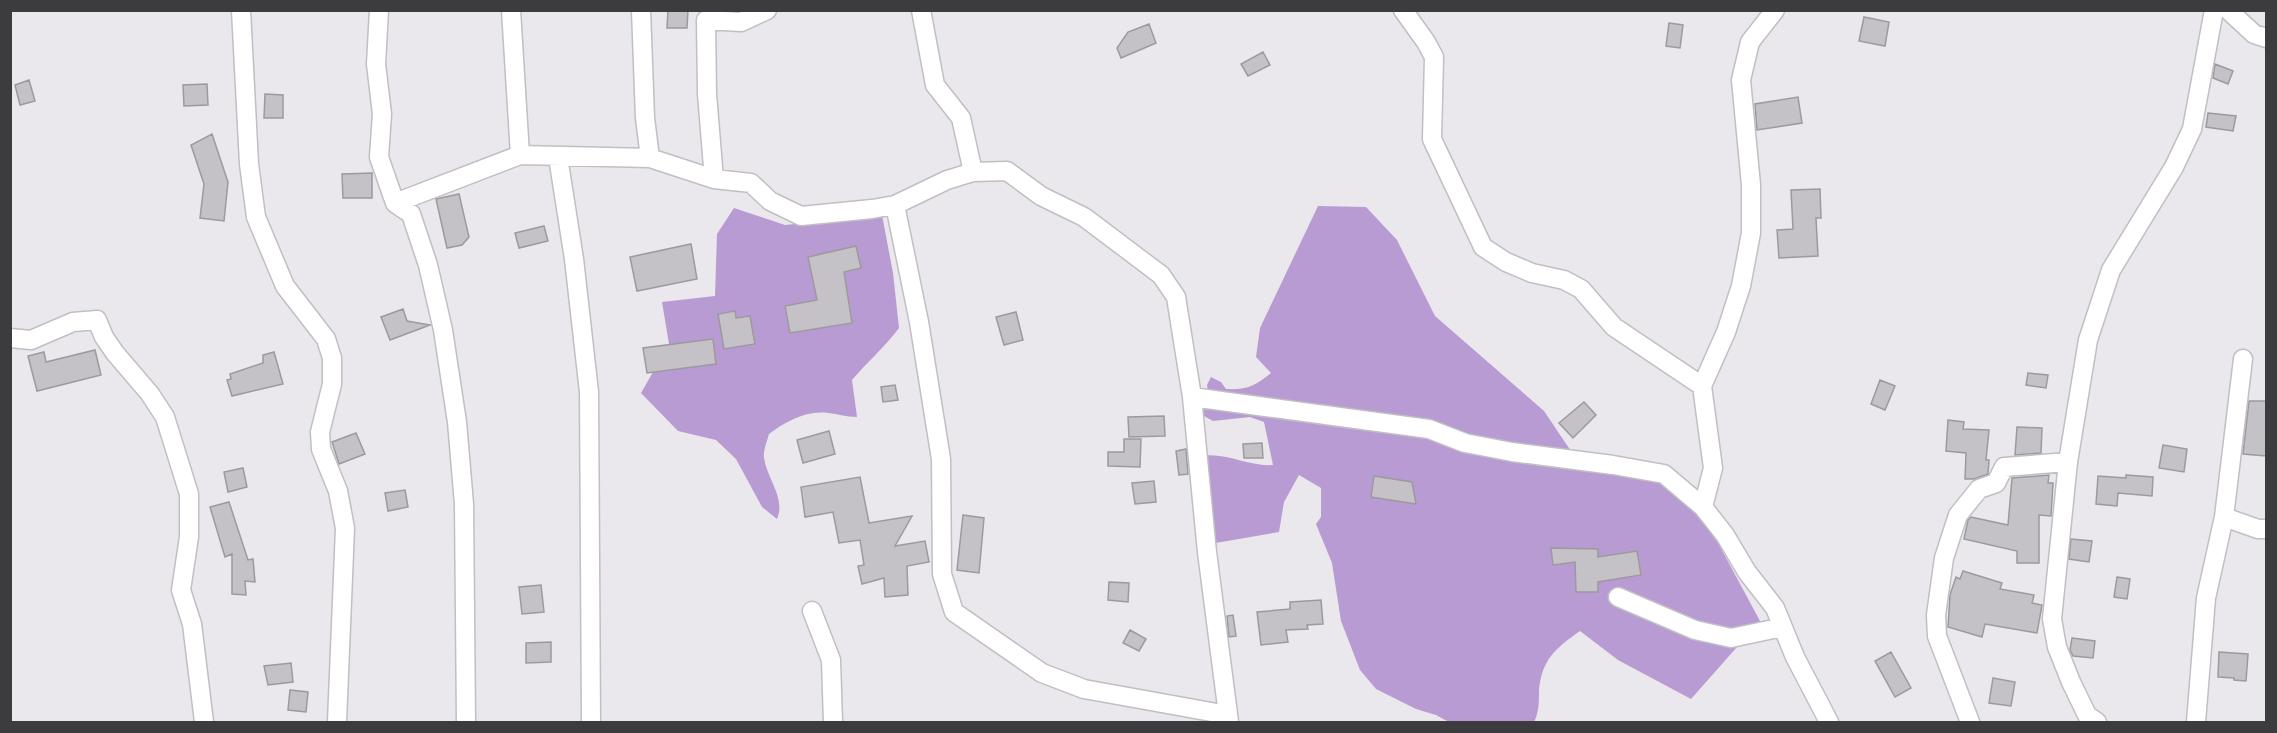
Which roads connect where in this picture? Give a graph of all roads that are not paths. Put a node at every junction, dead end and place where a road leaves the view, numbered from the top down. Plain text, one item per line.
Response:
1 (241, 10) edge
2 (379, 10) edge
3 (511, 10) edge
4 (641, 10) edge
5 (767, 10) edge
6 (921, 10) edge
7 (1403, 10) edge
8 (1775, 10) edge
9 (2214, 10) edge
10 (2228, 10) edge
11 (2266, 38) edge
12 (520, 155) junction
13 (558, 157) junction
14 (650, 158) junction
15 (973, 172) junction
16 (714, 178) junction
17 (395, 203) junction
18 (895, 205) junction
19 (10, 338) edge
20 (2243, 359) dead end
21 (1702, 386) junction
22 (1192, 397) junction
23 (2068, 462) junction
24 (1703, 507) junction
25 (2224, 517) junction
26 (2266, 529) edge
27 (1617, 597) dead end
28 (812, 610) dead end
29 (1783, 627) junction
30 (1228, 719) edge
31 (204, 723) edge
32 (337, 723) edge
33 (466, 723) edge
34 (591, 723) edge
35 (833, 723) edge
36 (1829, 723) edge
37 (1970, 723) edge
38 (2097, 723) edge
39 (2196, 723) edge

1 - 32 street
2 - 17 street
3 - 12 street
4 - 14 street
5 - 16 street
6 - 15 street
7 - 21 street
8 - 21 street
9 - 23 street
10 - 11 street
12 - 13 street
12 - 17 street
13 - 14 street
13 - 34 street
14 - 16 street
15 - 18 street
15 - 22 street
16 - 18 street
17 - 33 street
18 - 30 street
19 - 31 street
20 - 25 street
21 - 24 street
22 - 24 street
22 - 30 street
23 - 37 street
23 - 38 street
24 - 29 street
25 - 26 street
25 - 39 street
27 - 29 street
28 - 35 street
29 - 36 street

